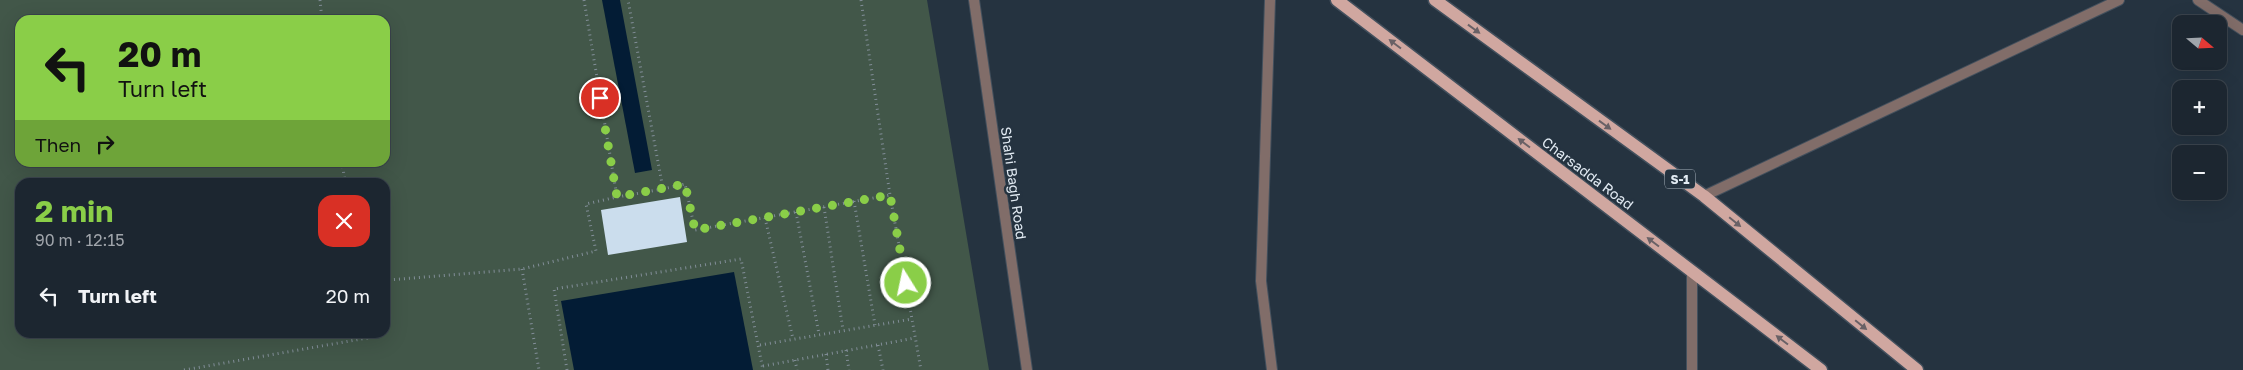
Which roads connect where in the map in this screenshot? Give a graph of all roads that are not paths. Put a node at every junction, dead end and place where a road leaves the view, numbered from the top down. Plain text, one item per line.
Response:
1 (974, 0) edge
2 (1270, 0) edge
3 (1337, 0) edge
4 (1435, 0) edge
5 (2119, 0) edge
6 (2198, 0) edge
7 (2243, 30) edge
8 (1704, 196) junction
9 (1692, 271) junction
10 (1027, 370) edge
11 (1272, 370) edge
12 (1692, 370) edge
13 (1821, 370) edge
14 (1917, 370) edge

1 - 10 street, Shahi Bagh Road
2 - 11 street
9 -> 3 main road, Charsadda Road
4 -> 8 main road, S-1
5 - 8 street
6 - 7 street
8 -> 14 main road, S-1
9 - 12 street
13 -> 9 main road, Charsadda Road

